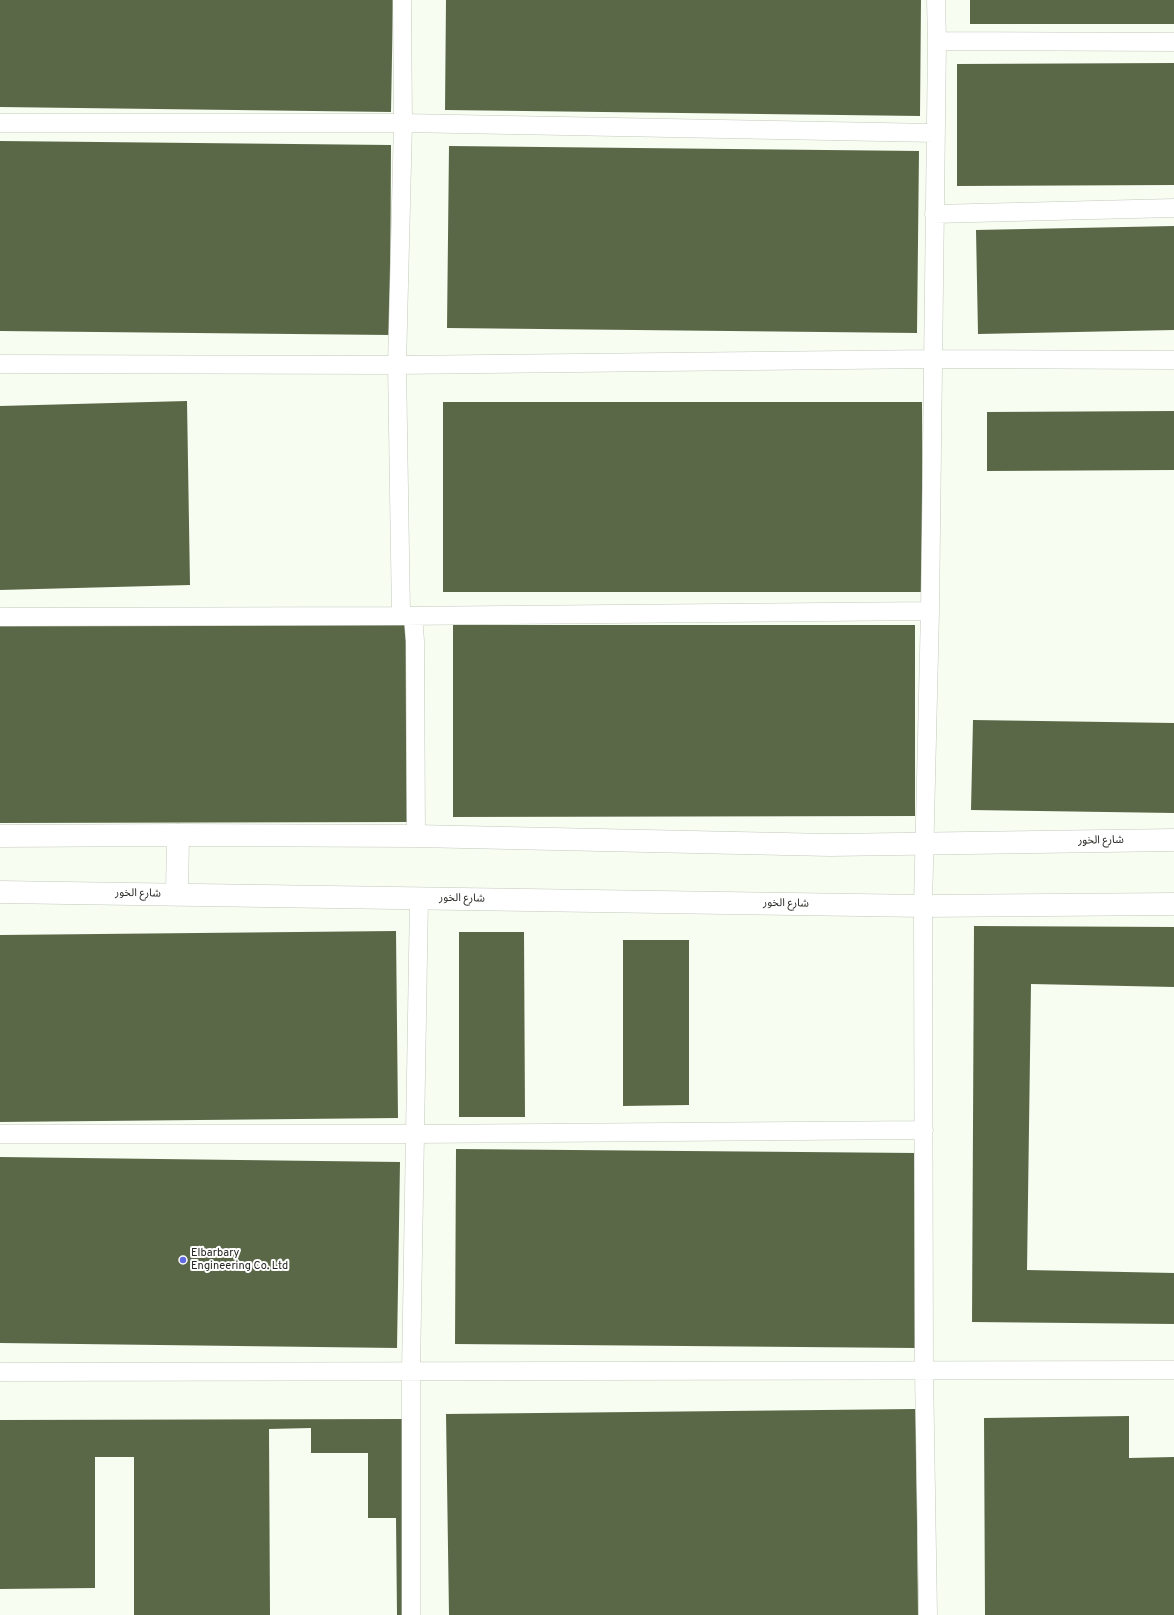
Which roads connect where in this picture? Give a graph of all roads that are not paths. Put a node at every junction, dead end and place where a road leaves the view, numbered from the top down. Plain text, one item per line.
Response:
1 (402, 0) edge
2 (936, 0) edge
3 (937, 41) junction
4 (1174, 42) edge
5 (0, 123) edge
6 (403, 123) junction
7 (935, 133) junction
8 (1174, 208) edge
9 (934, 214) junction
10 (933, 359) junction
11 (1174, 360) edge
12 (0, 364) edge
13 (397, 365) junction
14 (930, 611) junction
15 (407, 616) junction
16 (0, 617) edge
17 (178, 835) junction
18 (0, 836) edge
19 (416, 836) junction
20 (1174, 840) edge
21 (924, 843) junction
22 (0, 892) edge
23 (177, 895) junction
24 (418, 898) junction
25 (1174, 904) edge
26 (923, 906) junction
27 (924, 1130) junction
28 (0, 1134) edge
29 (414, 1134) junction
30 (924, 1370) junction
31 (1174, 1370) edge
32 (411, 1371) junction
33 (0, 1372) edge
34 (411, 1615) edge
35 (928, 1615) edge

1 - 6 lane
2 - 3 lane
3 - 4 lane
3 - 7 lane
5 - 6 lane
6 - 7 lane
6 - 13 lane
7 - 9 lane
8 - 9 lane
9 - 10 lane
10 - 11 lane
10 - 13 lane
10 - 14 lane
12 - 13 lane
13 - 15 lane
14 - 15 lane
14 - 21 lane
15 - 16 lane
15 - 19 lane
17 - 18 street, شارع الخور
17 - 19 street, شارع الخور
17 - 23 street
19 - 21 street, شارع الخور
20 - 21 street, شارع الخور
21 - 26 lane
22 - 23 street, شارع الخور
23 - 24 street, شارع الخور
24 - 26 street, شارع الخور
24 - 29 lane
25 - 26 street, شارع الخور
26 - 27 lane
27 - 29 lane
27 - 30 lane
28 - 29 lane
29 - 32 lane
30 - 31 lane
30 - 32 lane
30 - 35 lane
32 - 33 lane
32 - 34 lane

